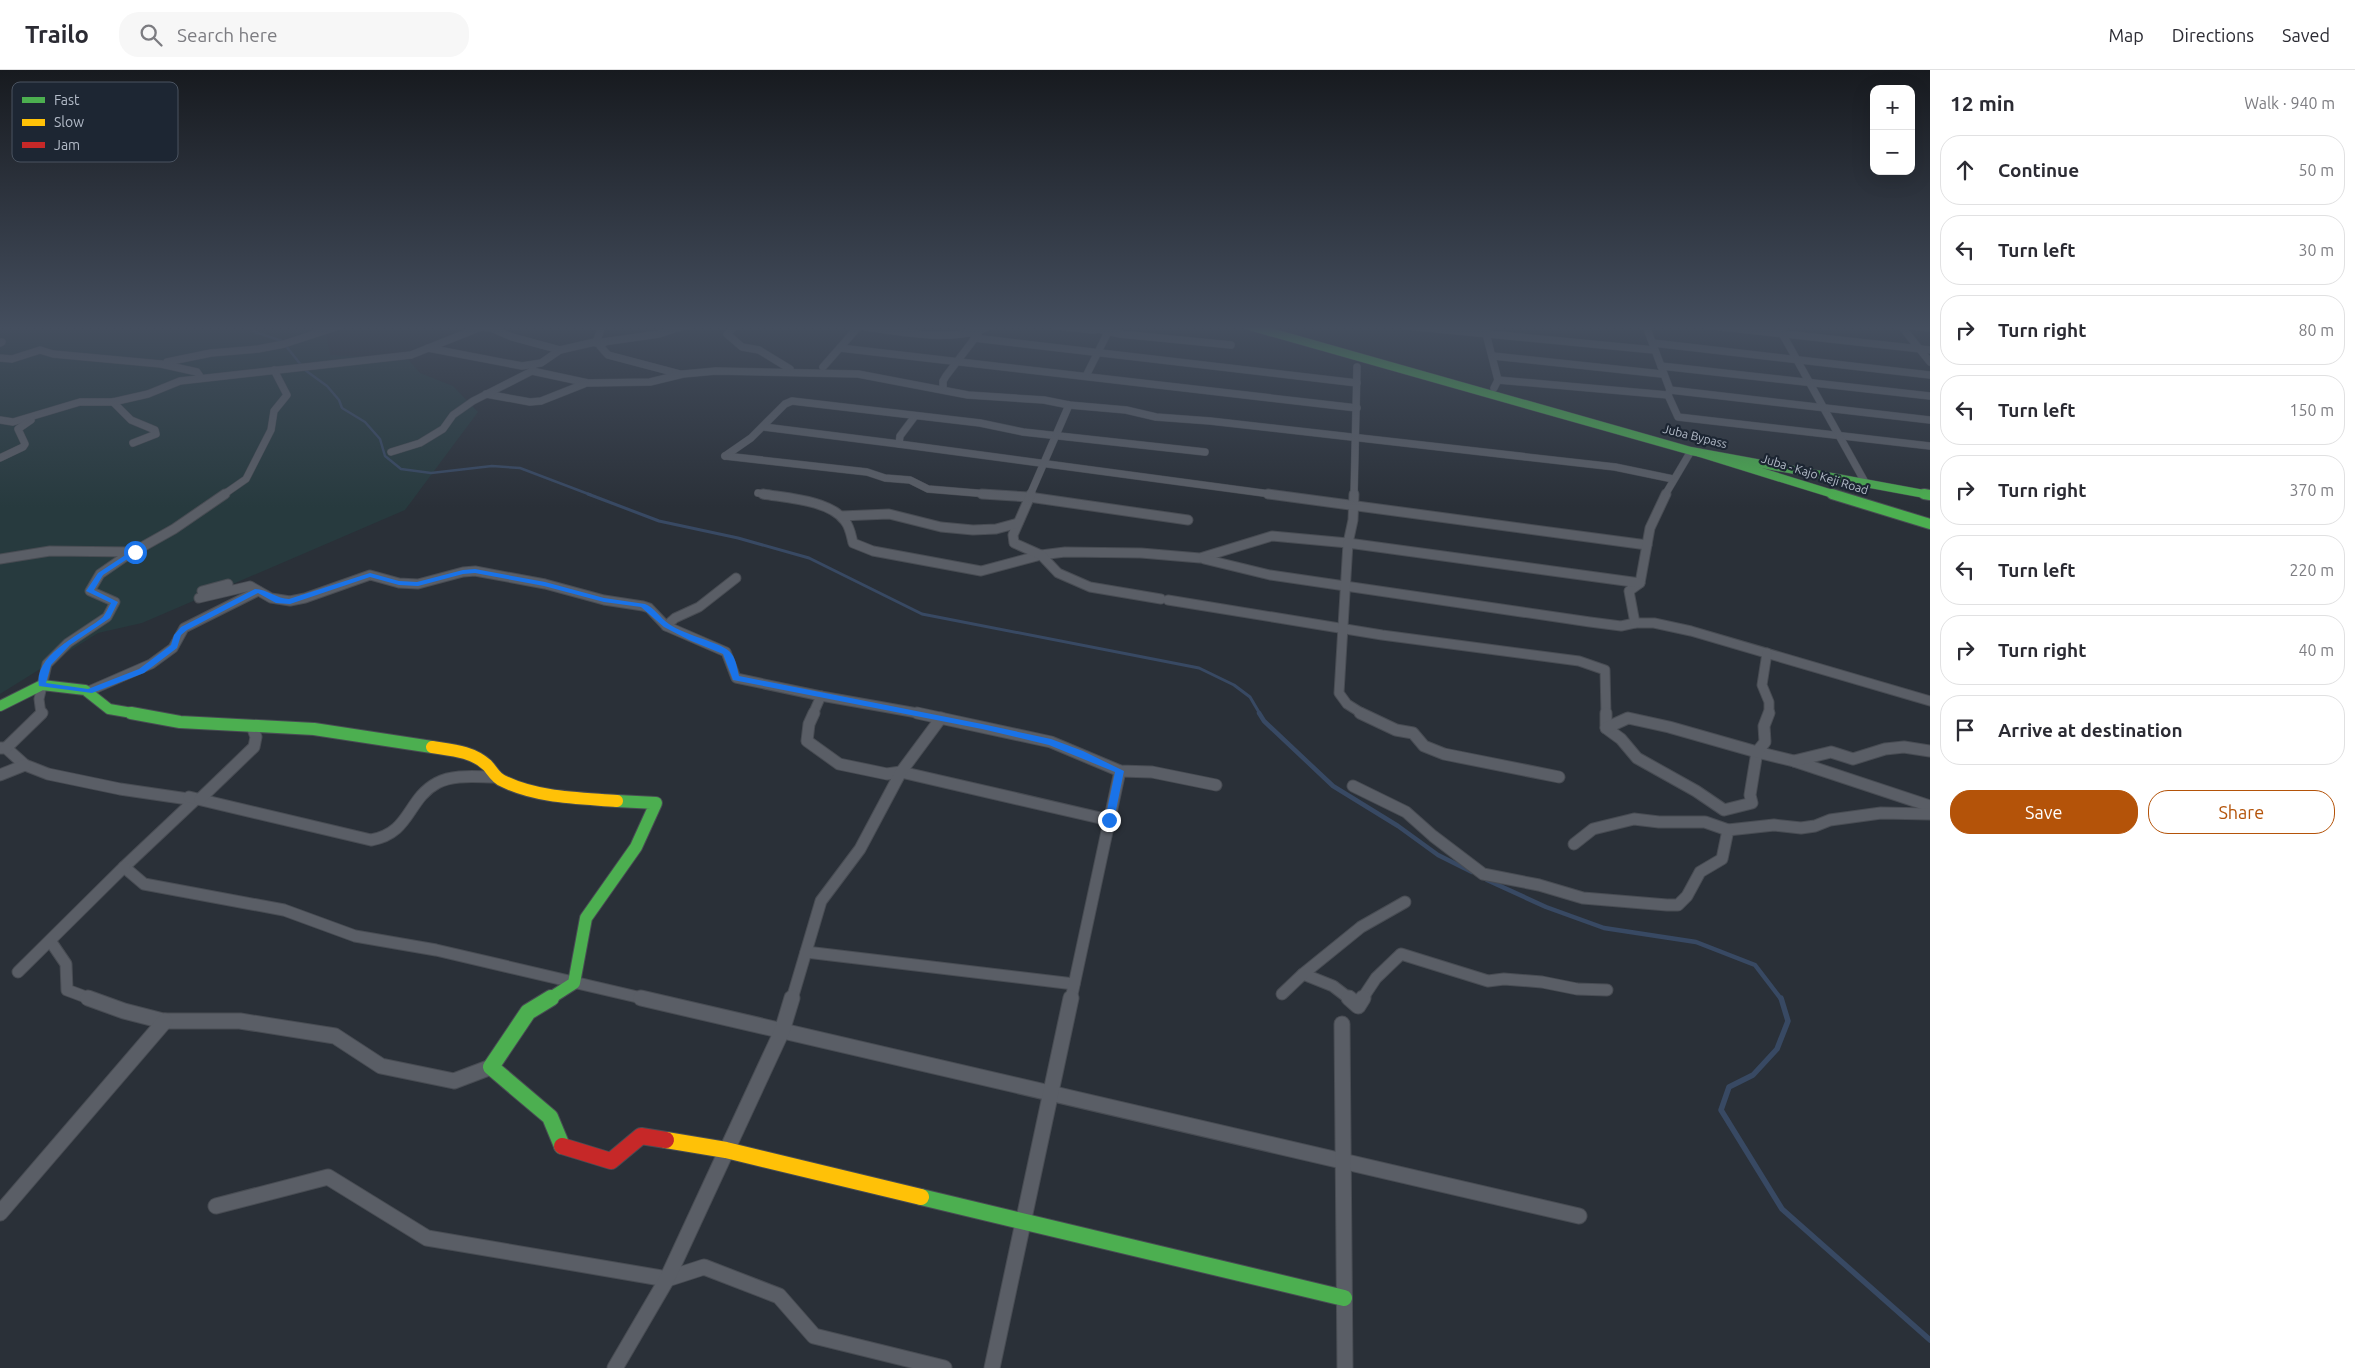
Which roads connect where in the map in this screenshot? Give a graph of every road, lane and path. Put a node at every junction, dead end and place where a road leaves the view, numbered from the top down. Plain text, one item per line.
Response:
1 (165, 387) edge
2 (283, 387) edge
3 (499, 387) edge
4 (579, 387) edge
5 (926, 387) edge
6 (1176, 387) edge
7 (1357, 387) edge
8 (1469, 387) edge
9 (1504, 387) edge
10 (1545, 387) edge
11 (1667, 387) edge
12 (1811, 387) edge
13 (1842, 387) edge
14 (943, 389) joint
15 (1669, 393) junction
16 (486, 394) junction
17 (1930, 396) edge
18 (113, 402) junction
19 (1069, 405) junction
20 (1821, 406) junction
21 (1357, 408) junction
22 (37, 416) junction
23 (915, 416) junction
24 (0, 420) edge
25 (1930, 420) edge
26 (764, 426) junction
27 (1839, 434) junction
28 (1056, 435) junction
29 (1356, 437) junction
30 (133, 443) dead end
31 (899, 444) junction
32 (1930, 446) edge
33 (1696, 449) junction
34 (391, 452) dead end
35 (1205, 452) dead end
36 (0, 458) edge
37 (1044, 464) junction
38 (1760, 464) junction
39 (1673, 479) junction
40 (1864, 481) junction
41 (1930, 489) edge
42 (758, 493) dead end
43 (1930, 495) edge
44 (1029, 497) junction
45 (1353, 506) junction
46 (1930, 514) edge
47 (841, 516) junction
48 (1188, 520) dead end
49 (1018, 523) junction
50 (1930, 524) edge
51 (988, 529) junction
52 (1013, 540) junction
53 (1348, 543) junction
54 (1646, 545) junction
55 (135, 552) junction
56 (1040, 556) junction
57 (1200, 558) junction
58 (0, 559) edge
59 (736, 578) dead end
60 (1640, 583) junction
61 (1346, 586) junction
62 (202, 590) dead end
63 (258, 591) junction
64 (1635, 623) junction
65 (666, 626) junction
66 (1344, 629) junction
67 (1767, 653) junction
68 (42, 684) junction
69 (89, 691) junction
70 (821, 696) junction
71 (1930, 701) edge
72 (0, 706) edge
73 (941, 718) junction
74 (252, 726) junction
75 (1606, 728) junction
76 (3, 748) edge
77 (1930, 751) edge
78 (1757, 752) junction
79 (1794, 761) junction
80 (25, 765) junction
81 (1120, 771) junction
82 (901, 772) junction
83 (48, 774) junction
84 (0, 775) edge
85 (496, 777) junction
86 (1559, 777) dead end
87 (1216, 785) dead end
88 (1353, 786) dead end
89 (200, 799) junction
90 (1930, 806) edge
91 (1724, 810) junction
92 (1930, 814) edge
93 (1109, 820) junction
94 (1705, 822) junction
95 (1728, 830) junction
96 (1574, 844) dead end
97 (124, 868) junction
98 (1404, 902) dead end
99 (51, 942) junction
100 (806, 952) junction
101 (18, 972) dead end
102 (1303, 974) junction
103 (574, 983) junction
104 (1074, 984) junction
105 (1606, 990) dead end
106 (1282, 994) dead end
107 (165, 1021) junction
108 (1342, 1024) dead end
109 (782, 1031) junction
110 (491, 1067) junction
111 (1051, 1094) junction
112 (726, 1150) junction
113 (1343, 1162) junction
114 (216, 1206) dead end
115 (0, 1213) edge
116 (1579, 1216) dead end
117 (1024, 1221) junction
118 (666, 1279) junction
119 (1344, 1298) junction
120 (615, 1368) edge
121 (944, 1368) edge
122 (992, 1368) edge
123 (1345, 1368) edge

1 - 18 street
2 - 55 street
3 - 16 street
4 - 16 street
5 - 14 street
6 - 21 street
7 - 21 street
8 - 33 main road, Juba Bypass
9 - 33 main road, Juba Bypass
10 - 15 street
11 - 15 street
12 - 20 street
13 - 17 street
14 - 19 street
15 - 20 street
15 - 27 street
16 - 34 street
18 - 22 street
18 - 30 street
19 - 28 street
19 - 29 street
20 - 25 street
20 - 27 street
21 - 29 street
22 - 24 street
22 - 36 street
23 - 26 street
23 - 28 street
23 - 31 street
26 - 31 street
26 - 44 street
27 - 32 street
27 - 40 street
28 - 35 street
28 - 37 street
29 - 39 street
29 - 45 street
31 - 37 street
33 - 38 main road, Juba Bypass
33 - 39 street
33 - 40 main road, Juba Bypass
33 - 50 main road, Juba - Kajo Keji Road
37 - 44 street
37 - 45 street
38 - 40 main road, Juba Bypass
38 - 46 main road, Juba - Kajo Keji Road
39 - 54 street
40 - 41 main road, Juba Bypass
40 - 43 main road, Juba Bypass
42 - 47 street
44 - 48 street
44 - 49 street
45 - 53 street
45 - 54 street
47 - 51 street
47 - 56 street
49 - 51 street
49 - 52 street
51 - 52 street
52 - 56 street
53 - 57 street
53 - 60 street
53 - 61 street
54 - 60 street
55 - 58 street
55 - 68 street
56 - 57 street
56 - 66 street
57 - 61 street
59 - 65 street
60 - 64 street
61 - 64 street
61 - 66 street
62 - 63 street
63 - 65 street
63 - 69 street
64 - 67 street
65 - 70 street
66 - 75 street
66 - 86 street
67 - 71 street
67 - 78 street
68 - 69 main road
68 - 72 main road
68 - 76 street
69 - 74 main road
70 - 73 street
70 - 82 street
73 - 81 street
73 - 82 street
74 - 85 main road
74 - 89 street
75 - 78 street
75 - 91 street
76 - 80 street
77 - 79 street
78 - 79 street
78 - 91 street
79 - 90 street
80 - 83 street
80 - 84 street
81 - 87 street
81 - 93 street
82 - 93 street
82 - 100 street
83 - 89 street
83 - 97 street
85 - 89 street
85 - 103 main road
88 - 95 street
91 - 94 street
92 - 95 street
93 - 104 street
94 - 95 street
94 - 96 street
97 - 99 street
97 - 103 street
98 - 102 street
99 - 101 street
99 - 107 street
100 - 104 street
100 - 109 street
102 - 105 street
102 - 106 street
103 - 109 street
103 - 110 main road
104 - 111 street
107 - 110 street
107 - 115 street
108 - 113 street
109 - 111 street
109 - 112 street
110 - 112 main road
111 - 113 street
111 - 117 street
112 - 117 main road
112 - 118 street
113 - 116 street
113 - 119 street
114 - 118 street
117 - 119 main road
117 - 122 street
118 - 120 street
118 - 121 street
119 - 123 street

